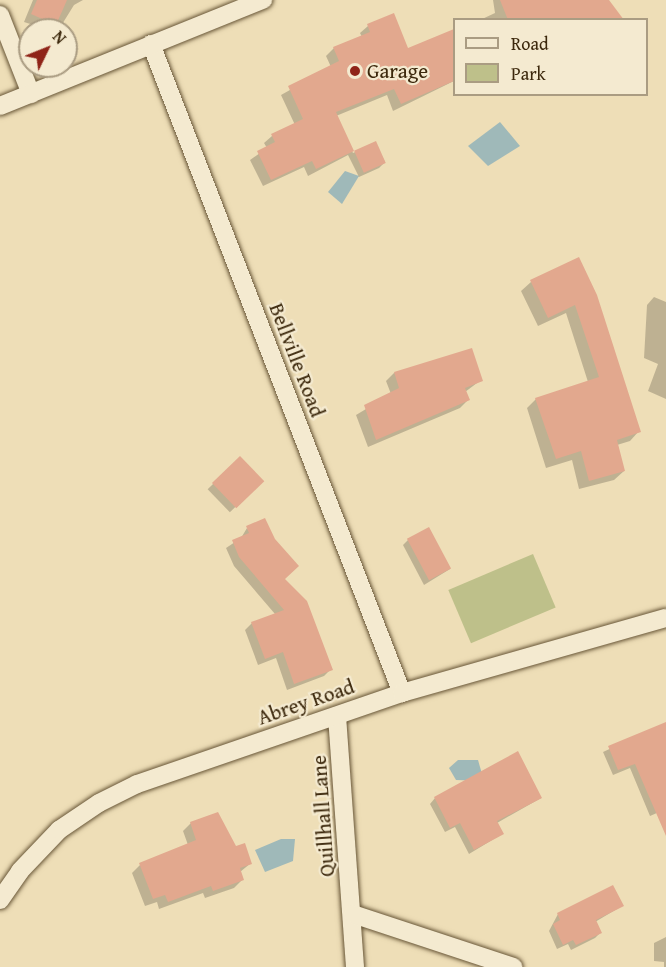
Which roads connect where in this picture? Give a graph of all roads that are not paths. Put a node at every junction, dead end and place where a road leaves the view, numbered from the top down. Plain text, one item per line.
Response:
1 (263, 0) edge
2 (0, 15) edge
3 (151, 44) junction
4 (31, 94) junction
5 (0, 106) edge
6 (666, 618) edge
7 (402, 693) junction
8 (337, 716) junction
9 (0, 900) edge
10 (353, 914) junction
11 (355, 967) edge
12 (513, 967) edge

1 - 3 street
2 - 4 street
3 - 4 street
3 - 7 street, Bellville Road
4 - 5 street
6 - 7 street, Abrey Road
7 - 8 street, Abrey Road
8 - 9 street, Abrey Road
8 - 10 street, Quillhall Lane
10 - 11 street, Quillhall Lane
10 - 12 street

